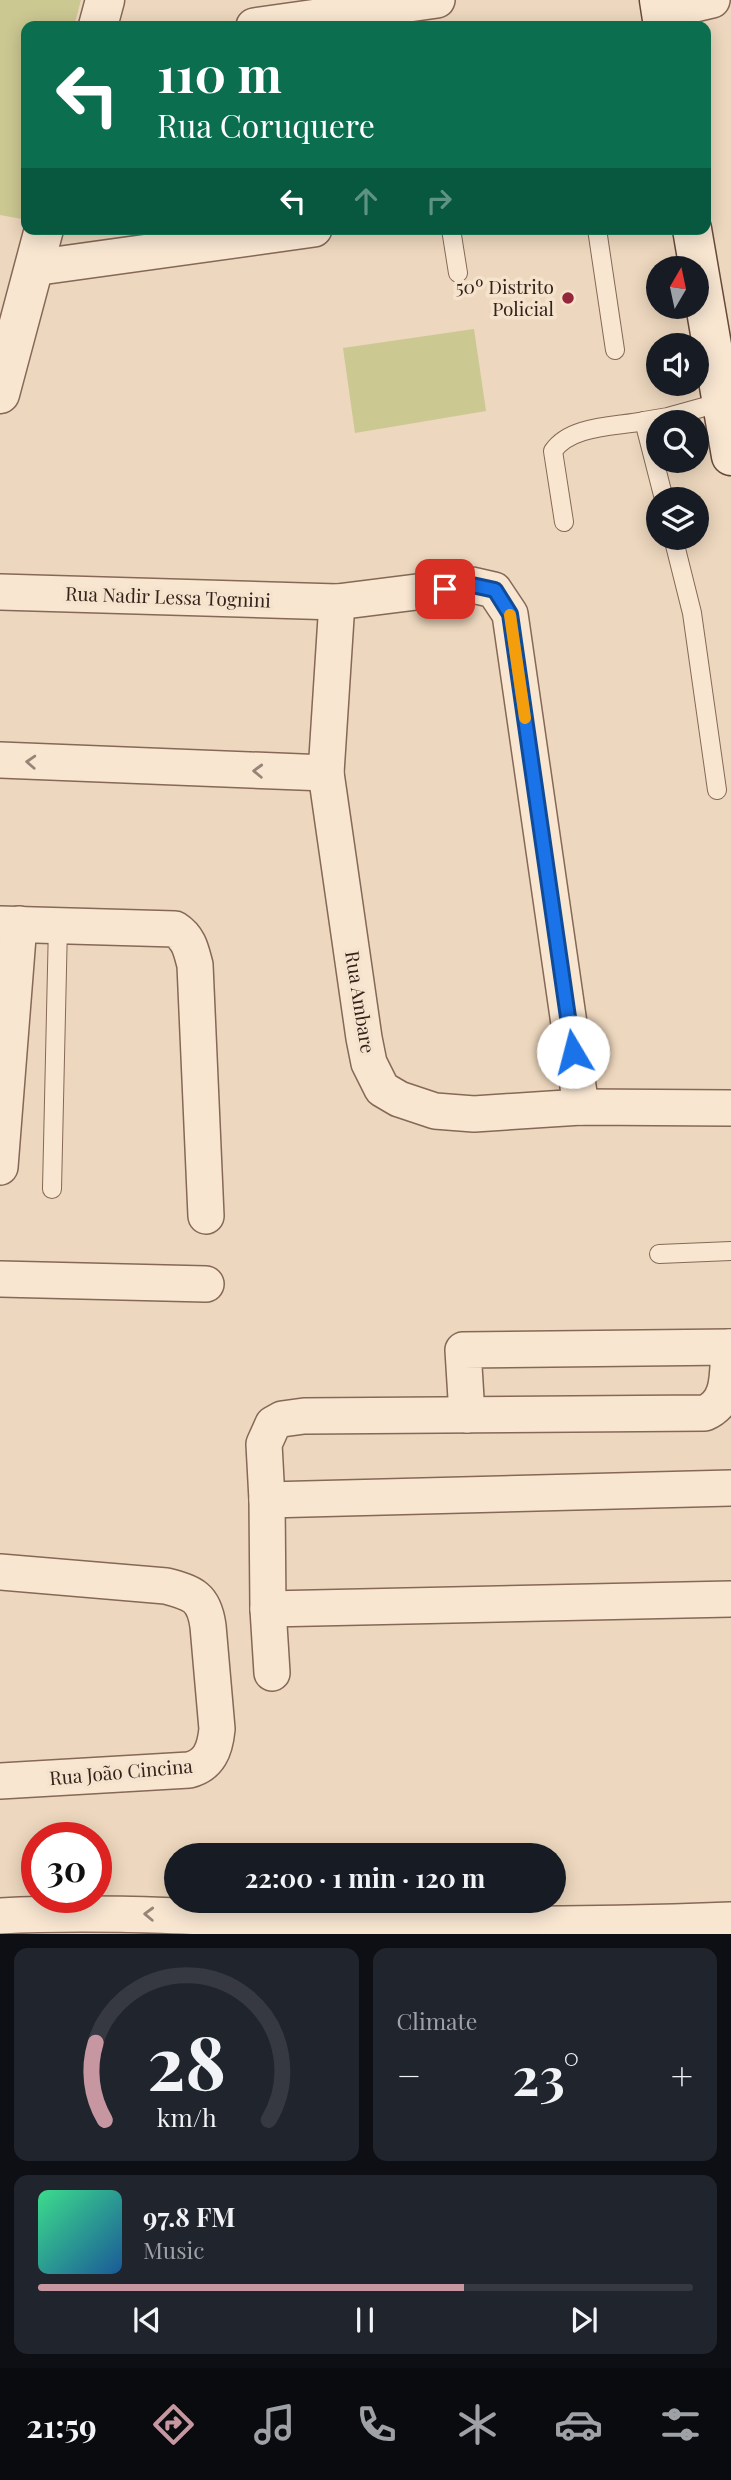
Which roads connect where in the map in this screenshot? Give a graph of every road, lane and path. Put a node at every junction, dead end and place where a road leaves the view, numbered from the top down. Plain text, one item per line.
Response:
1 (105, 0) edge
2 (437, 0) edge
3 (712, 0) edge
4 (661, 13) edge
5 (99, 21) edge
6 (289, 21) edge
7 (42, 235) edge
8 (271, 235) edge
9 (452, 235) edge
10 (598, 235) edge
11 (694, 235) edge
12 (33, 268) junction
13 (458, 272) dead end
14 (720, 328) edge
15 (615, 350) dead end
16 (2, 375) edge
17 (722, 402) junction
18 (644, 421) junction
19 (731, 456) edge
20 (661, 487) edge
21 (564, 522) dead end
22 (676, 550) edge
23 (0, 592) edge
24 (337, 602) junction
25 (0, 760) edge
26 (326, 773) junction
27 (717, 790) dead end
28 (10, 924) edge
29 (58, 925) junction
30 (581, 1107) junction
31 (731, 1108) edge
32 (0, 1167) edge
33 (52, 1189) dead end
34 (206, 1216) dead end
35 (731, 1251) edge
36 (659, 1254) dead end
37 (0, 1279) edge
38 (206, 1284) dead end
39 (730, 1347) edge
40 (467, 1415) junction
41 (731, 1488) edge
42 (267, 1500) junction
43 (0, 1572) edge
44 (731, 1599) edge
45 (268, 1609) junction
46 (272, 1673) dead end
47 (0, 1781) edge
48 (0, 1916) edge
49 (731, 1920) edge

1 - 5 main road
2 - 6 street
3 - 4 street
7 - 12 main road
8 - 12 street
9 - 13 lane
10 - 15 lane
11 - 14 main road
12 - 16 main road
14 - 17 main road
17 - 18 lane
17 - 19 main road
18 - 20 lane
18 - 21 lane
22 - 27 lane
23 - 24 street, Rua Nadir Lessa Tognini
24 - 26 street, Rua Ambare
24 - 30 street, Rua Nadir Lessa Tognini
26 -> 25 street
26 - 30 street, Rua Ambare
28 - 29 street
28 - 32 street
29 - 33 lane
29 - 34 street
30 - 31 street, Rua Ambare
35 - 36 lane
37 - 38 street
39 - 40 street
39 - 40 street
40 - 42 street
41 - 42 street
42 - 45 street
43 - 47 street, Rua João Cincina
44 - 45 street
45 - 46 street
49 -> 48 street

